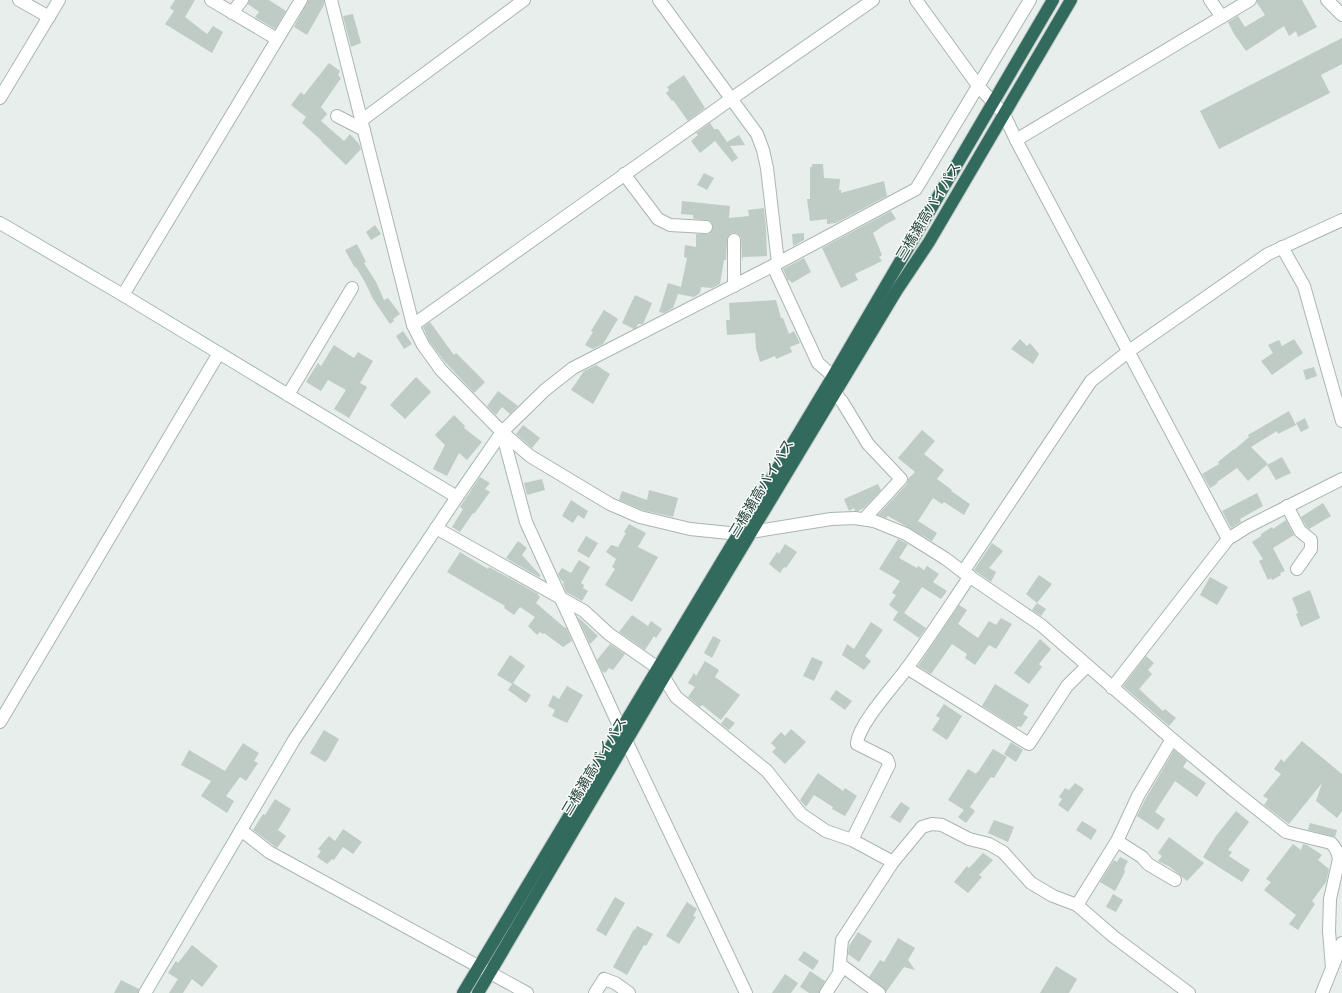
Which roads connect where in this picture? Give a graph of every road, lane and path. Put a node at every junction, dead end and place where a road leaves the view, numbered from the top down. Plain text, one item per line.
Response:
1 (19, 0) edge
2 (59, 0) edge
3 (211, 0) edge
4 (242, 0) edge
5 (301, 0) edge
6 (330, 0) edge
7 (524, 0) edge
8 (659, 0) edge
9 (873, 0) edge
10 (916, 0) edge
11 (1030, 0) edge
12 (1053, 0) edge
13 (1071, 0) edge
14 (1210, 0) edge
15 (1250, 0) edge
16 (1327, 0) edge
17 (232, 13) junction
18 (1342, 15) edge
19 (1222, 16) junction
20 (49, 17) junction
21 (277, 39) junction
22 (979, 87) junction
23 (0, 98) edge
24 (731, 99) junction
25 (993, 102) junction
26 (1004, 114) junction
27 (337, 116) dead end
28 (363, 125) junction
29 (1016, 140) junction
30 (624, 174) junction
31 (1342, 220) edge
32 (0, 223) edge
33 (706, 227) dead end
34 (734, 240) dead end
35 (1282, 247) junction
36 (776, 265) junction
37 (734, 286) junction
38 (352, 288) dead end
39 (123, 295) junction
40 (413, 325) junction
41 (1129, 351) junction
42 (219, 353) junction
43 (832, 385) junction
44 (288, 395) junction
45 (1342, 421) edge
46 (502, 432) junction
47 (1342, 479) edge
48 (457, 497) junction
49 (1287, 506) junction
50 (864, 519) junction
51 (436, 528) junction
52 (753, 531) junction
53 (739, 534) junction
54 (1228, 539) junction
55 (1297, 569) dead end
56 (966, 574) junction
57 (559, 596) junction
58 (1087, 666) junction
59 (907, 668) junction
60 (661, 673) junction
61 (1112, 688) junction
62 (0, 722) edge
63 (620, 730) junction
64 (1172, 739) junction
65 (626, 741) junction
66 (241, 830) junction
67 (852, 840) junction
68 (1117, 841) junction
69 (893, 862) junction
70 (1175, 880) dead end
71 (1077, 905) junction
72 (1342, 943) edge
73 (841, 965) junction
74 (479, 966) junction
75 (1332, 968) junction
76 (490, 972) junction
77 (145, 993) edge
78 (463, 993) edge
79 (478, 993) edge
80 (527, 993) edge
81 (594, 993) edge
82 (629, 993) edge
83 (746, 993) edge
84 (826, 993) edge
85 (879, 993) edge
86 (1189, 993) edge
87 (1322, 993) edge

1 - 20 street
2 - 20 street
3 - 17 street
4 - 17 street
5 - 21 street
6 - 28 street
7 - 28 street
8 - 24 street
9 - 24 street
10 - 22 street
11 - 22 street
12 - 25 highway, 三橋瀬高バイパス
13 - 26 highway, 三橋瀬高バイパス
14 - 19 street
15 - 19 street
16 - 18 street
17 - 21 street
19 - 29 street
20 - 23 street
21 - 39 street
22 - 25 street
22 - 36 street
24 - 30 street
24 - 36 street
25 - 26 street
25 - 43 highway, 三橋瀬高バイパス
26 - 29 street
26 - 43 highway, 三橋瀬高バイパス
27 - 28 street
28 - 40 street
29 - 41 street
30 - 33 street
30 - 40 street
31 - 35 street
32 - 39 street
34 - 37 street
35 - 41 street
35 - 45 street
36 - 37 street
36 - 43 street
37 - 46 street
38 - 44 street
39 - 42 street
40 - 46 street
41 - 54 street
41 - 56 street
42 - 44 street
42 - 62 street
43 - 50 street
43 - 52 highway, 三橋瀬高バイパス
43 - 53 highway, 三橋瀬高バイパス
44 - 48 street
46 - 48 street
46 - 53 street
46 - 57 street
47 - 49 street
48 - 51 street
49 - 54 street
49 - 55 street
50 - 52 street
50 - 56 street
51 - 57 street
51 - 66 street
52 - 53 street
52 - 60 highway, 三橋瀬高バイパス
53 - 60 highway, 三橋瀬高バイパス
54 - 61 street
56 - 58 street
56 - 59 street
57 - 60 street
57 - 63 street
58 - 59 street
58 - 61 street
59 - 67 street
60 - 63 highway, 三橋瀬高バイパス
60 - 65 highway, 三橋瀬高バイパス
60 - 67 street
61 - 64 street
63 - 65 street
63 - 74 highway, 三橋瀬高バイパス
64 - 68 street
64 - 75 street
65 - 76 highway, 三橋瀬高バイパス
65 - 83 street
66 - 74 street
66 - 77 street
67 - 69 street
68 - 70 street
68 - 71 street
69 - 71 street
69 - 73 street
71 - 86 street
72 - 75 street
73 - 84 street
73 - 85 street
74 - 76 street
74 - 78 highway, 三橋瀬高バイパス
75 - 87 street
76 - 79 highway, 三橋瀬高バイパス
76 - 80 street
81 - 82 street

